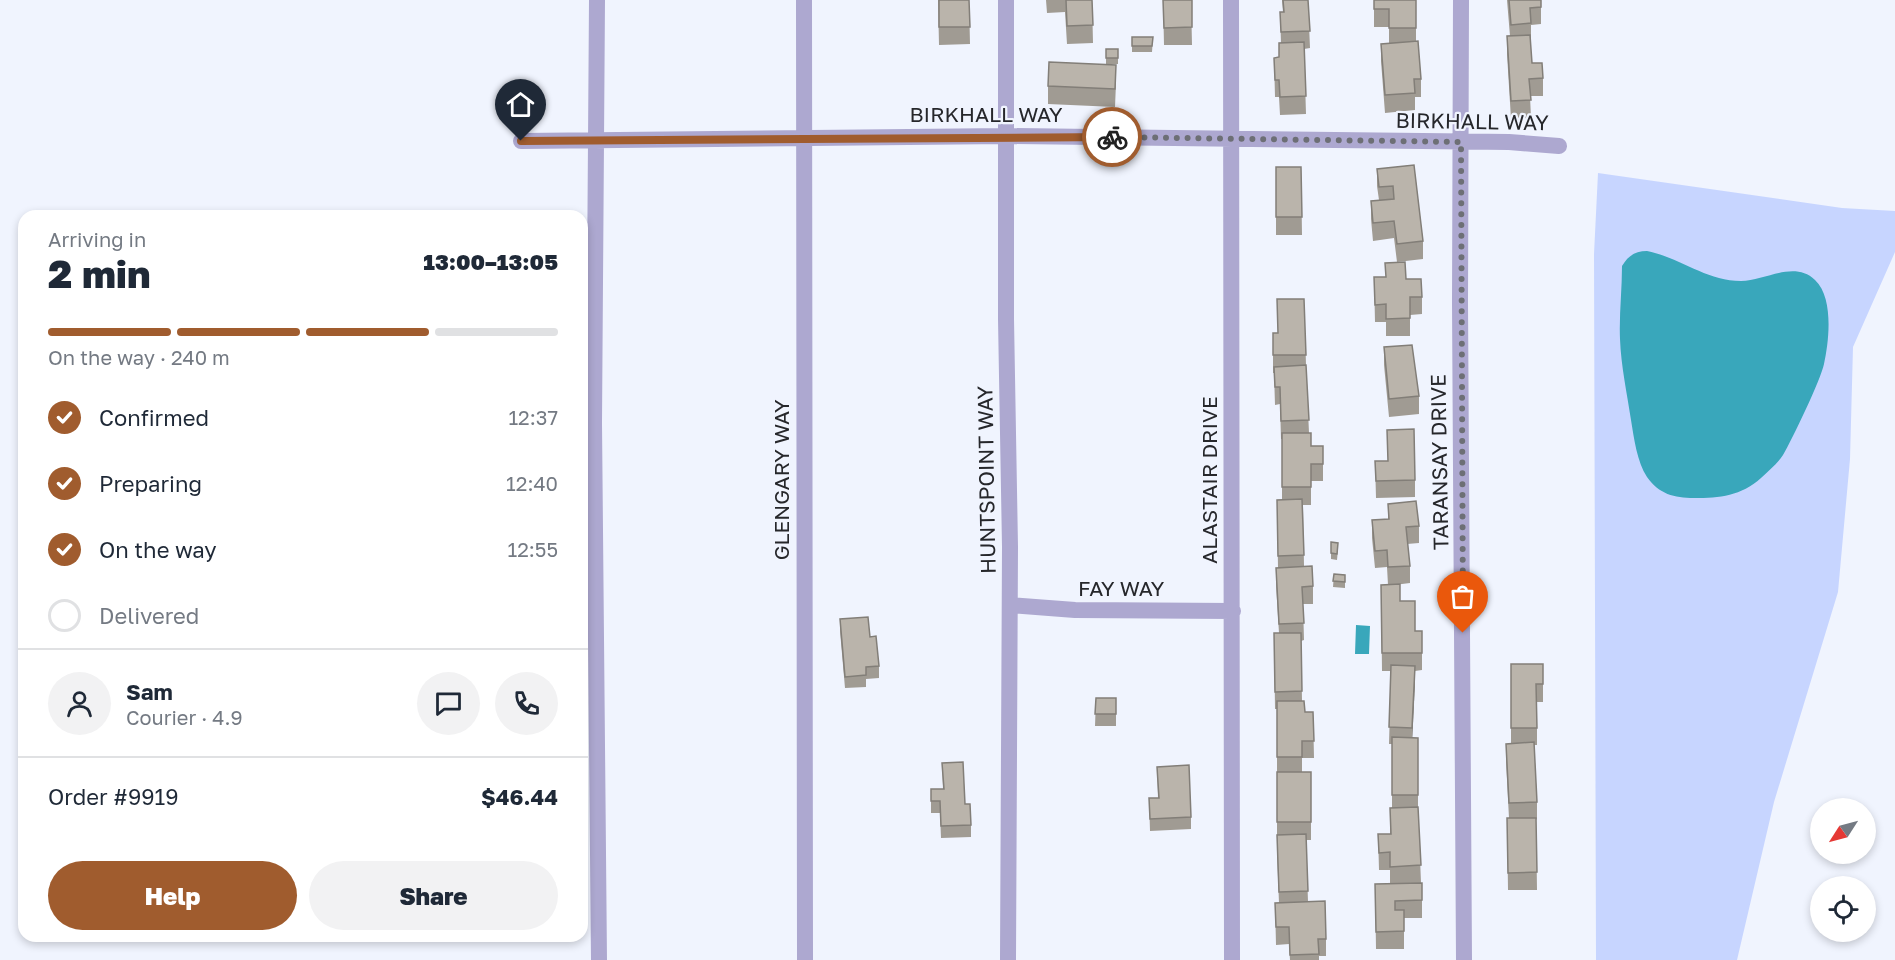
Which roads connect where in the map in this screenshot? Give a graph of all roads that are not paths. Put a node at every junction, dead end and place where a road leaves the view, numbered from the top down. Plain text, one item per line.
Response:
1 (597, 0) edge
2 (804, 0) edge
3 (1006, 0) edge
4 (1231, 0) edge
5 (1461, 0) edge
6 (1006, 136) junction
7 (804, 137) junction
8 (597, 139) junction
9 (1230, 140) junction
10 (521, 141) dead end
11 (1461, 142) junction
12 (1559, 146) dead end
13 (1010, 605) junction
14 (1233, 611) junction
15 (599, 960) edge
16 (805, 960) edge
17 (1008, 960) edge
18 (1232, 960) edge
19 (1464, 960) edge

1 - 8 street
2 - 7 street, GLENGARY WAY
3 - 6 street, HUNTSPOINT WAY
4 - 9 street, ALASTAIR DRIVE
5 - 11 street, TARANSAY DRIVE
6 - 7 street, BIRKHALL WAY
6 - 9 street, BIRKHALL WAY
6 - 13 street, HUNTSPOINT WAY
7 - 8 street, BIRKHALL WAY
7 - 16 street, GLENGARY WAY
8 - 10 street, BIRKHALL WAY
8 - 15 street
9 - 11 street, BIRKHALL WAY
9 - 14 street, ALASTAIR DRIVE
11 - 12 street, BIRKHALL WAY
11 - 19 street, TARANSAY DRIVE
13 - 14 street, FAY WAY
13 - 17 street, HUNTSPOINT WAY
14 - 18 street, ALASTAIR DRIVE

